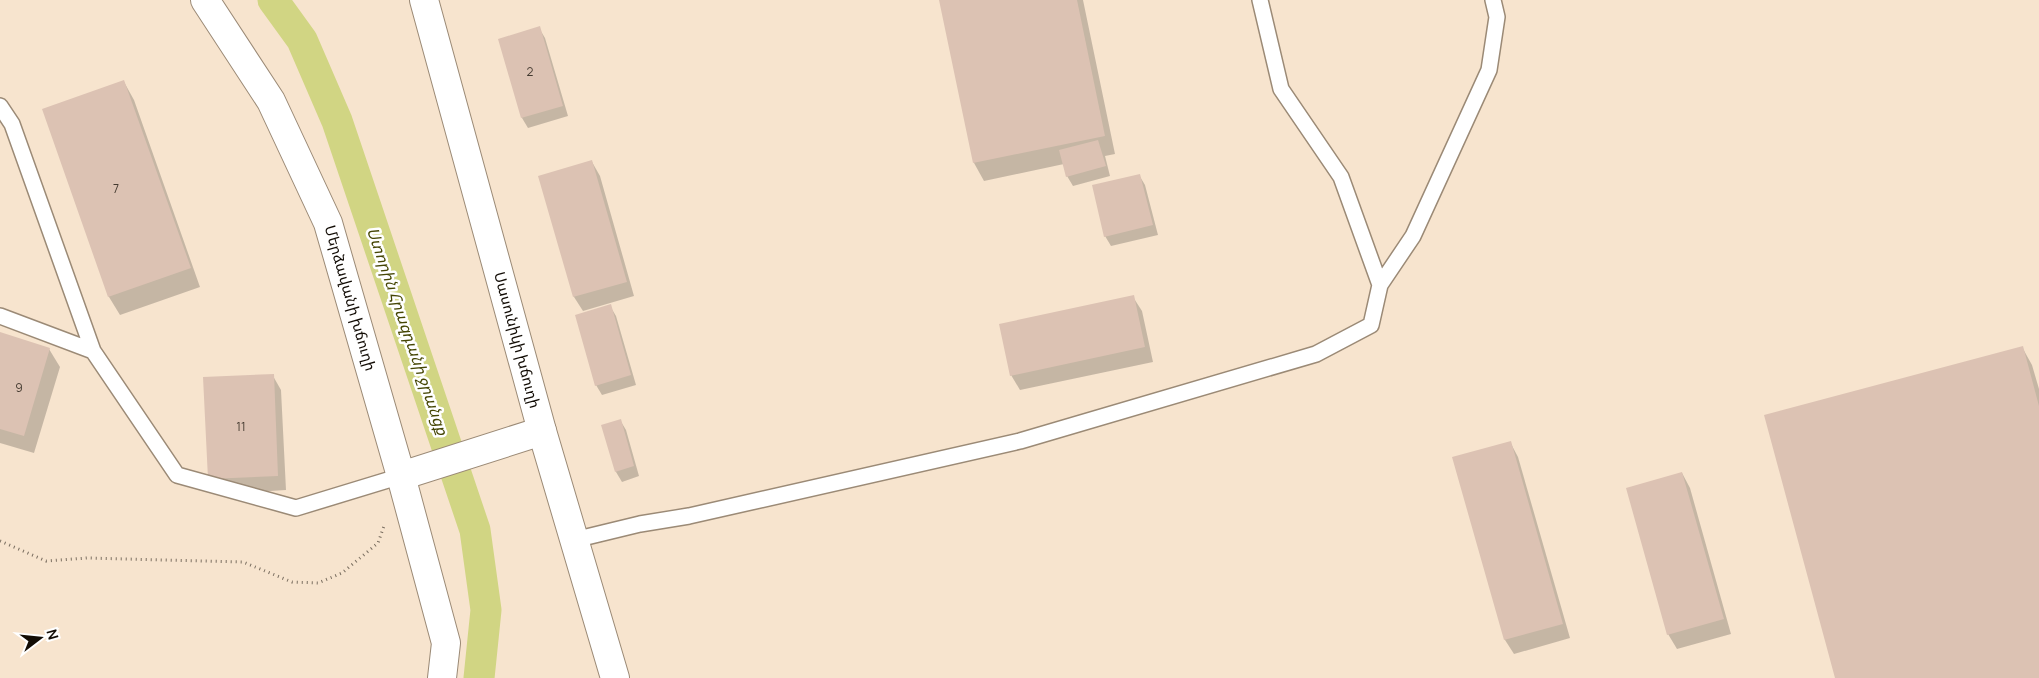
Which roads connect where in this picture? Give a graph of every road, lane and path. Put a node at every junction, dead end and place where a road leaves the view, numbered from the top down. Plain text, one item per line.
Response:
1 (205, 0) edge
2 (424, 0) edge
3 (1260, 0) edge
4 (1493, 0) edge
5 (0, 106) edge
6 (1380, 285) junction
7 (0, 316) edge
8 (93, 351) junction
9 (542, 431) junction
10 (413, 472) junction
11 (387, 518) dead end
12 (574, 540) junction
13 (0, 541) edge
14 (442, 678) edge
15 (615, 678) edge

1 - 10 street, Մերձավանի խճուղի
2 - 9 street, Սասունիկի խճուղի
3 - 6 lane
4 - 6 lane
5 - 8 lane
6 - 12 lane
7 - 8 lane
8 - 10 lane
9 - 10 street
9 - 12 street, Սասունիկի խճուղի
10 - 14 street, Մերձավանի խճուղի
11 - 13 path
12 - 15 street, Սասունիկի խճուղի

